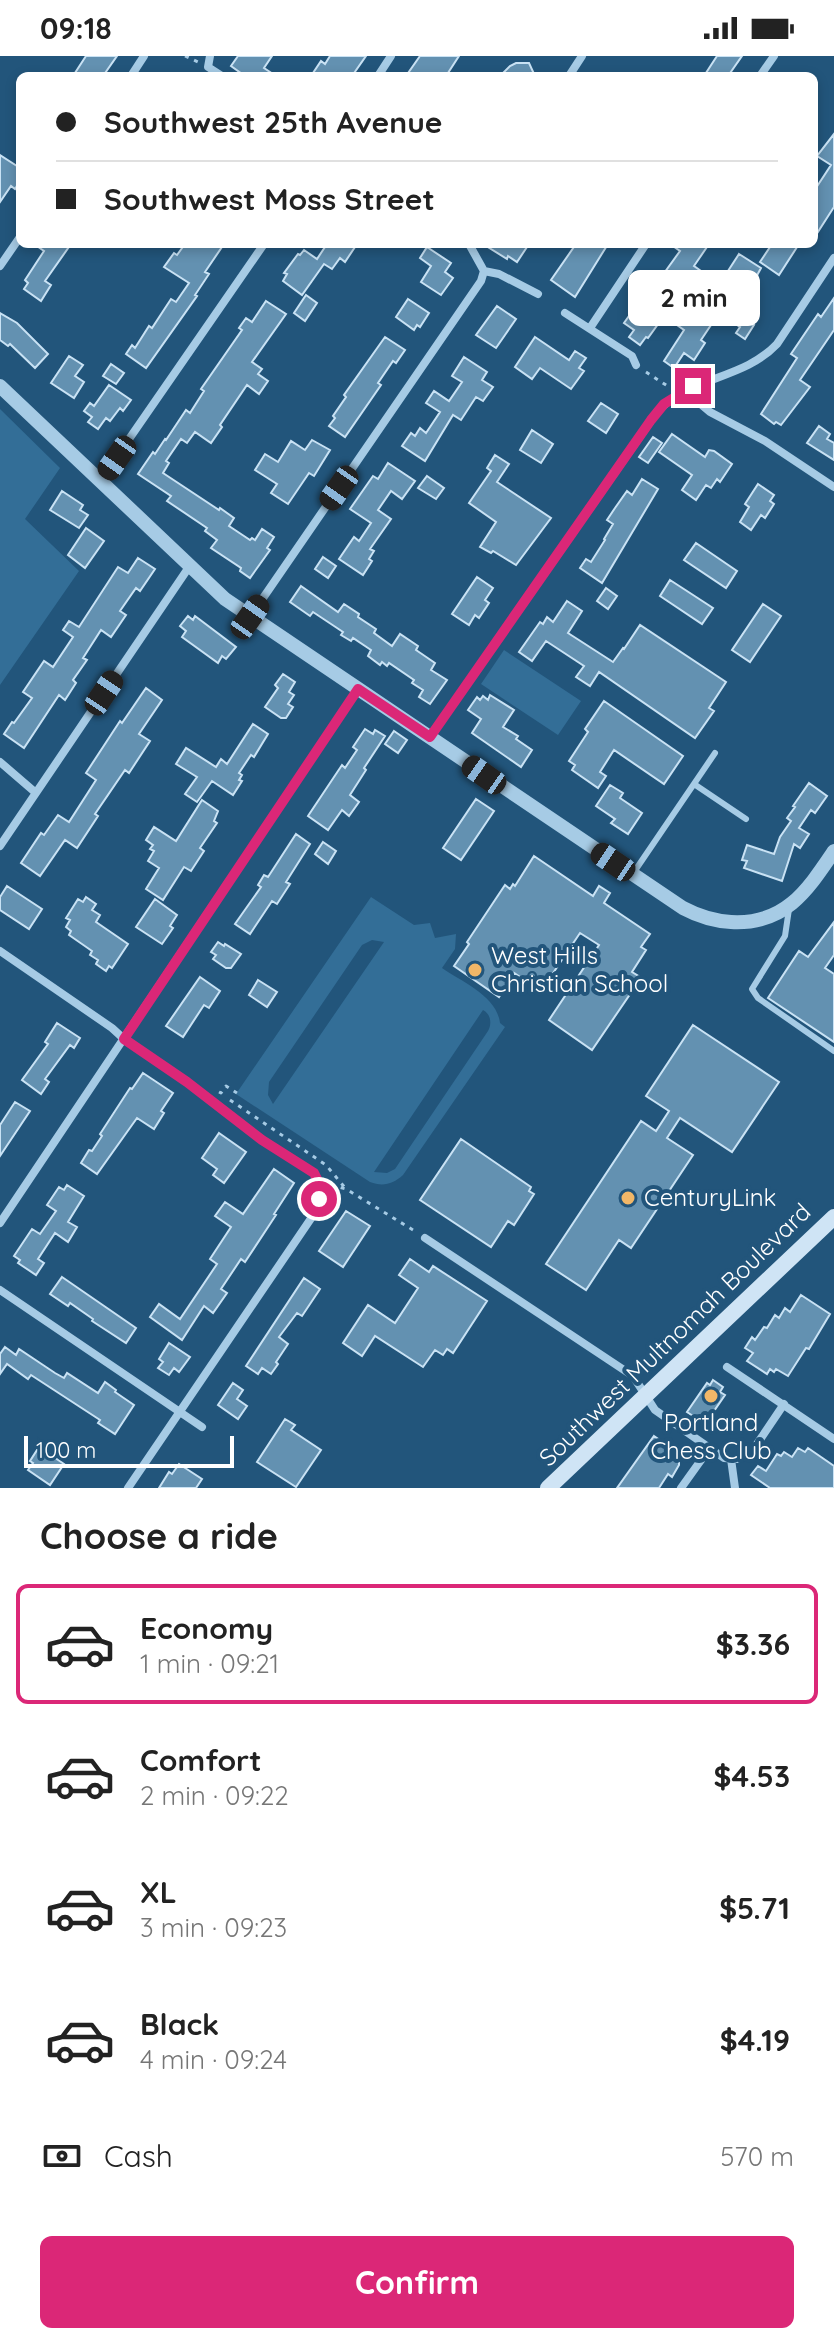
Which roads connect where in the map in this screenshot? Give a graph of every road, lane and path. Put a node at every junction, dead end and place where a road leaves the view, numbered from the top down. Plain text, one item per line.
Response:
1 (210, 56) edge
2 (216, 72) edge
3 (16, 243) edge
4 (261, 248) edge
5 (471, 248) edge
6 (643, 248) edge
7 (834, 258) edge
8 (0, 266) edge
9 (484, 271) junction
10 (538, 294) dead end
11 (565, 313) dead end
12 (590, 328) junction
13 (636, 365) joint
14 (0, 386) edge
15 (684, 390) junction
16 (100, 481) junction
17 (834, 487) edge
18 (189, 567) junction
19 (250, 617) junction
20 (358, 689) junction
21 (430, 737) junction
22 (715, 753) dead end
23 (0, 762) edge
24 (694, 784) junction
25 (36, 793) junction
26 (746, 819) dead end
27 (0, 846) edge
28 (834, 851) edge
29 (632, 875) junction
30 (790, 906) junction
31 (0, 951) edge
32 (124, 1039) junction
33 (834, 1051) edge
34 (221, 1093) dead end
35 (319, 1183) junction
36 (346, 1189) junction
37 (834, 1217) edge
38 (0, 1223) edge
39 (425, 1238) joint
40 (0, 1290) edge
41 (727, 1367) dead end
42 (646, 1395) junction
43 (784, 1404) junction
44 (179, 1411) junction
45 (202, 1427) dead end
46 (834, 1439) edge
47 (709, 1449) junction
48 (731, 1459) junction
49 (128, 1488) edge
50 (548, 1488) edge
51 (681, 1488) edge
52 (735, 1488) edge

1 - 2 street
3 - 8 street
4 - 16 street
5 - 9 street
6 - 12 street
7 - 15 street
9 - 10 street
9 - 19 street
11 - 12 street
12 - 13 street
13 - 15 path
14 - 16 street
15 - 17 street
15 - 21 street
16 - 18 street
18 - 19 street
18 - 25 street
19 - 20 street
20 - 21 street
20 - 32 street
21 - 29 street
22 - 24 lane
23 - 25 street
24 - 26 lane
24 - 29 lane
25 - 27 street
28 - 30 street
29 - 30 street
30 - 33 lane
31 - 32 street
32 - 35 street
32 - 38 street
34 - 36 path
35 - 36 path
35 - 44 street
36 - 39 path
37 - 42 main road, Southwest Multnomah Boulevard
39 - 42 street
40 - 44 street
41 - 43 street
42 - 47 street
42 - 50 main road, Southwest Multnomah Boulevard
43 - 46 street
43 - 48 street
44 - 45 street
44 - 49 street
47 - 48 street
47 - 51 street
48 - 52 street

